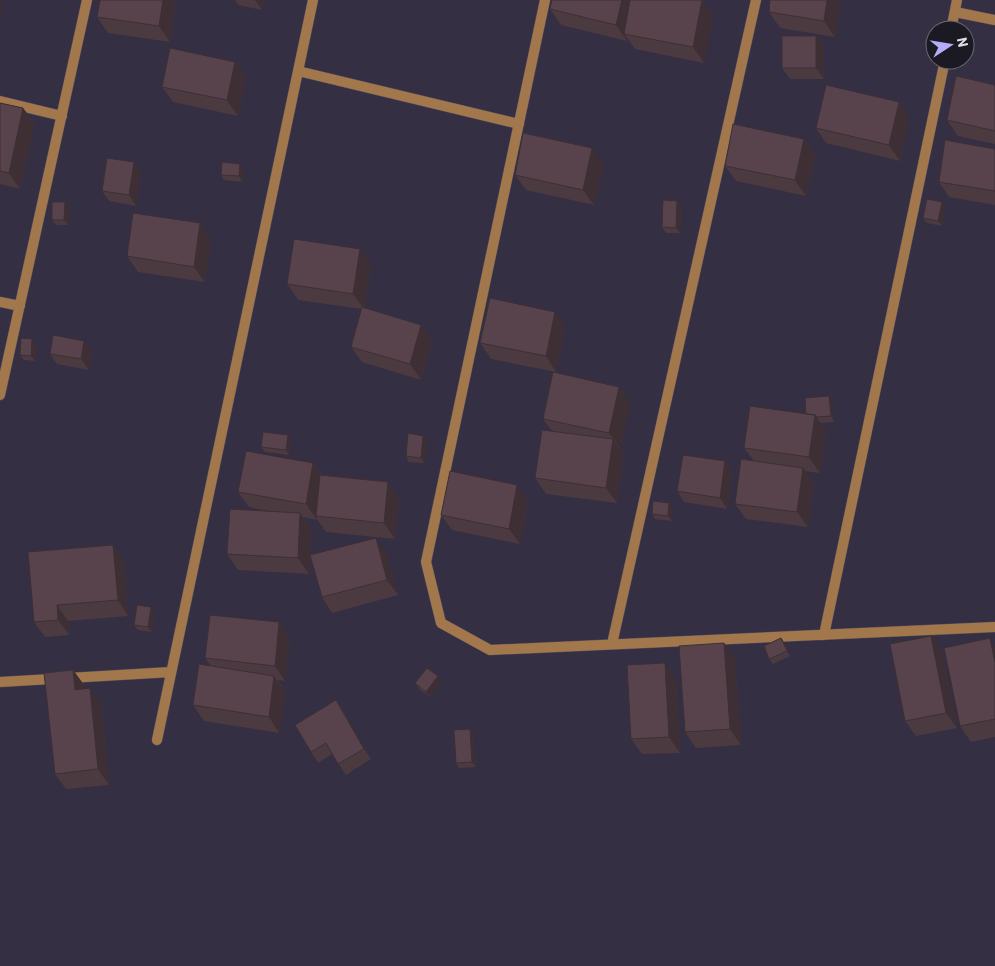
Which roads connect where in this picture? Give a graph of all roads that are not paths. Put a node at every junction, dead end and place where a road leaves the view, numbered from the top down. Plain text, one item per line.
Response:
1 (87, 0) edge
2 (313, 0) edge
3 (545, 0) edge
4 (756, 0) edge
5 (957, 0) edge
6 (955, 12) junction
7 (953, 20) edge
8 (995, 20) edge
9 (942, 70) edge
10 (298, 71) junction
11 (0, 101) edge
12 (62, 116) junction
13 (519, 124) junction
14 (0, 302) edge
15 (20, 306) junction
16 (0, 395) edge
17 (995, 627) edge
18 (824, 635) junction
19 (612, 644) junction
20 (171, 672) junction
21 (0, 682) edge
22 (157, 740) dead end

1 - 12 street
2 - 10 street
3 - 13 street
4 - 19 street
5 - 6 street
6 - 7 street
6 - 8 street
9 - 18 street
10 - 13 street
10 - 20 street
11 - 12 street
12 - 15 street
13 - 19 street
14 - 15 street
15 - 16 street
17 - 18 street
18 - 19 street
20 - 21 street
20 - 22 street

